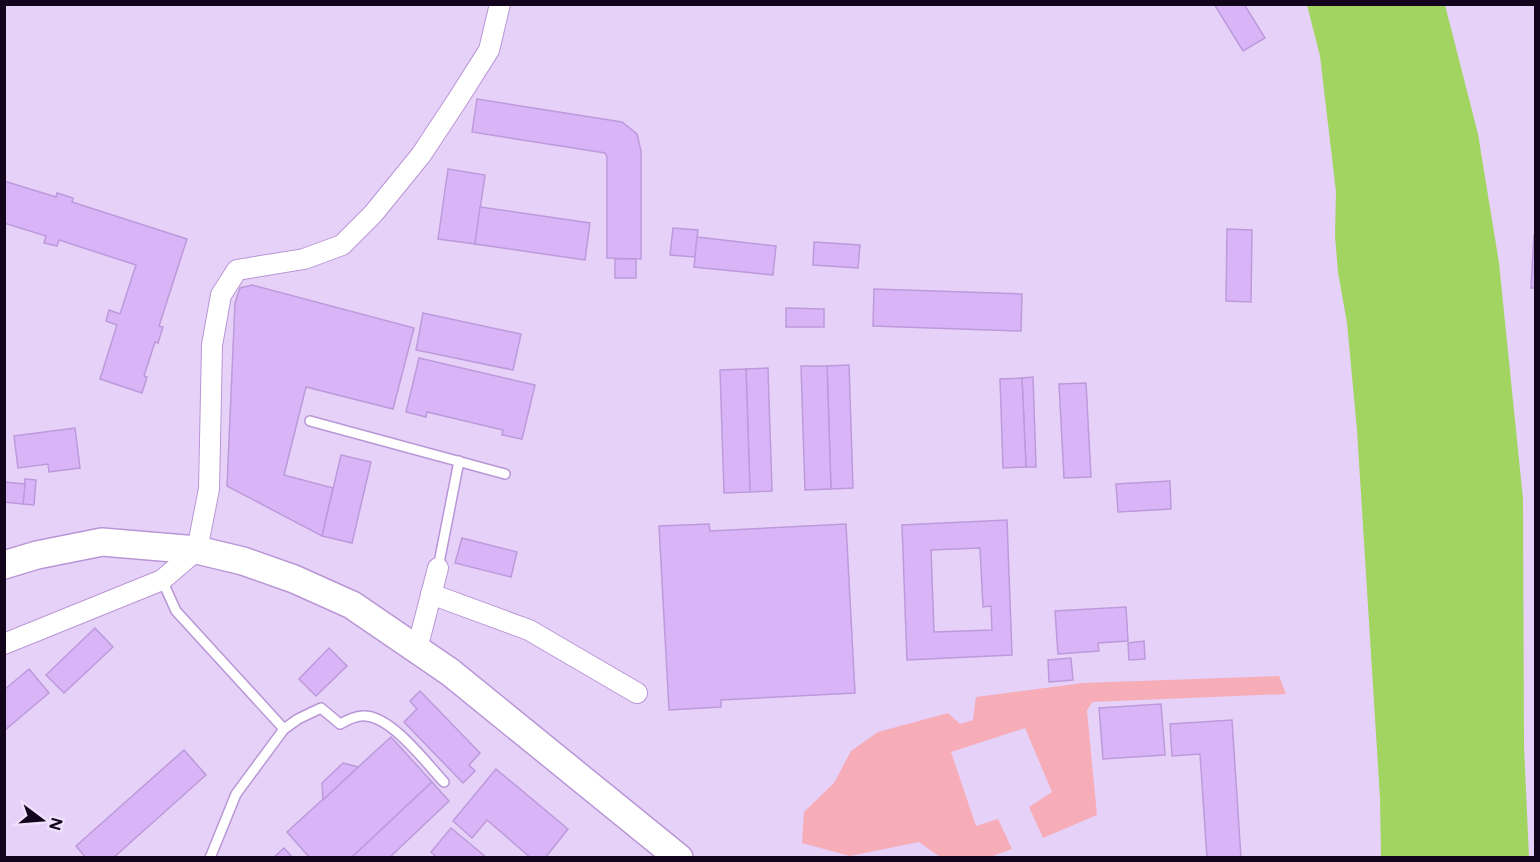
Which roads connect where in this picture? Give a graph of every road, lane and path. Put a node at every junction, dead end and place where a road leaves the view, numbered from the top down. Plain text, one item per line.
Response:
1 (500, 4) edge
2 (310, 421) dead end
3 (459, 461) junction
4 (505, 474) dead end
5 (197, 550) junction
6 (4, 565) edge
7 (438, 568) joint
8 (162, 580) junction
9 (431, 594) junction
10 (4, 644) edge
11 (417, 649) junction
12 (637, 693) dead end
13 (284, 729) junction
14 (444, 782) dead end
15 (210, 858) edge
16 (679, 858) edge

1 - 5 street
2 - 3 lane
3 - 4 lane
3 - 7 lane
5 - 6 main road
5 - 8 street
5 - 11 main road
7 - 9 street
8 - 10 street
8 - 13 lane
9 - 11 street
9 - 12 street
11 - 16 main road
13 - 14 lane
13 - 15 lane

